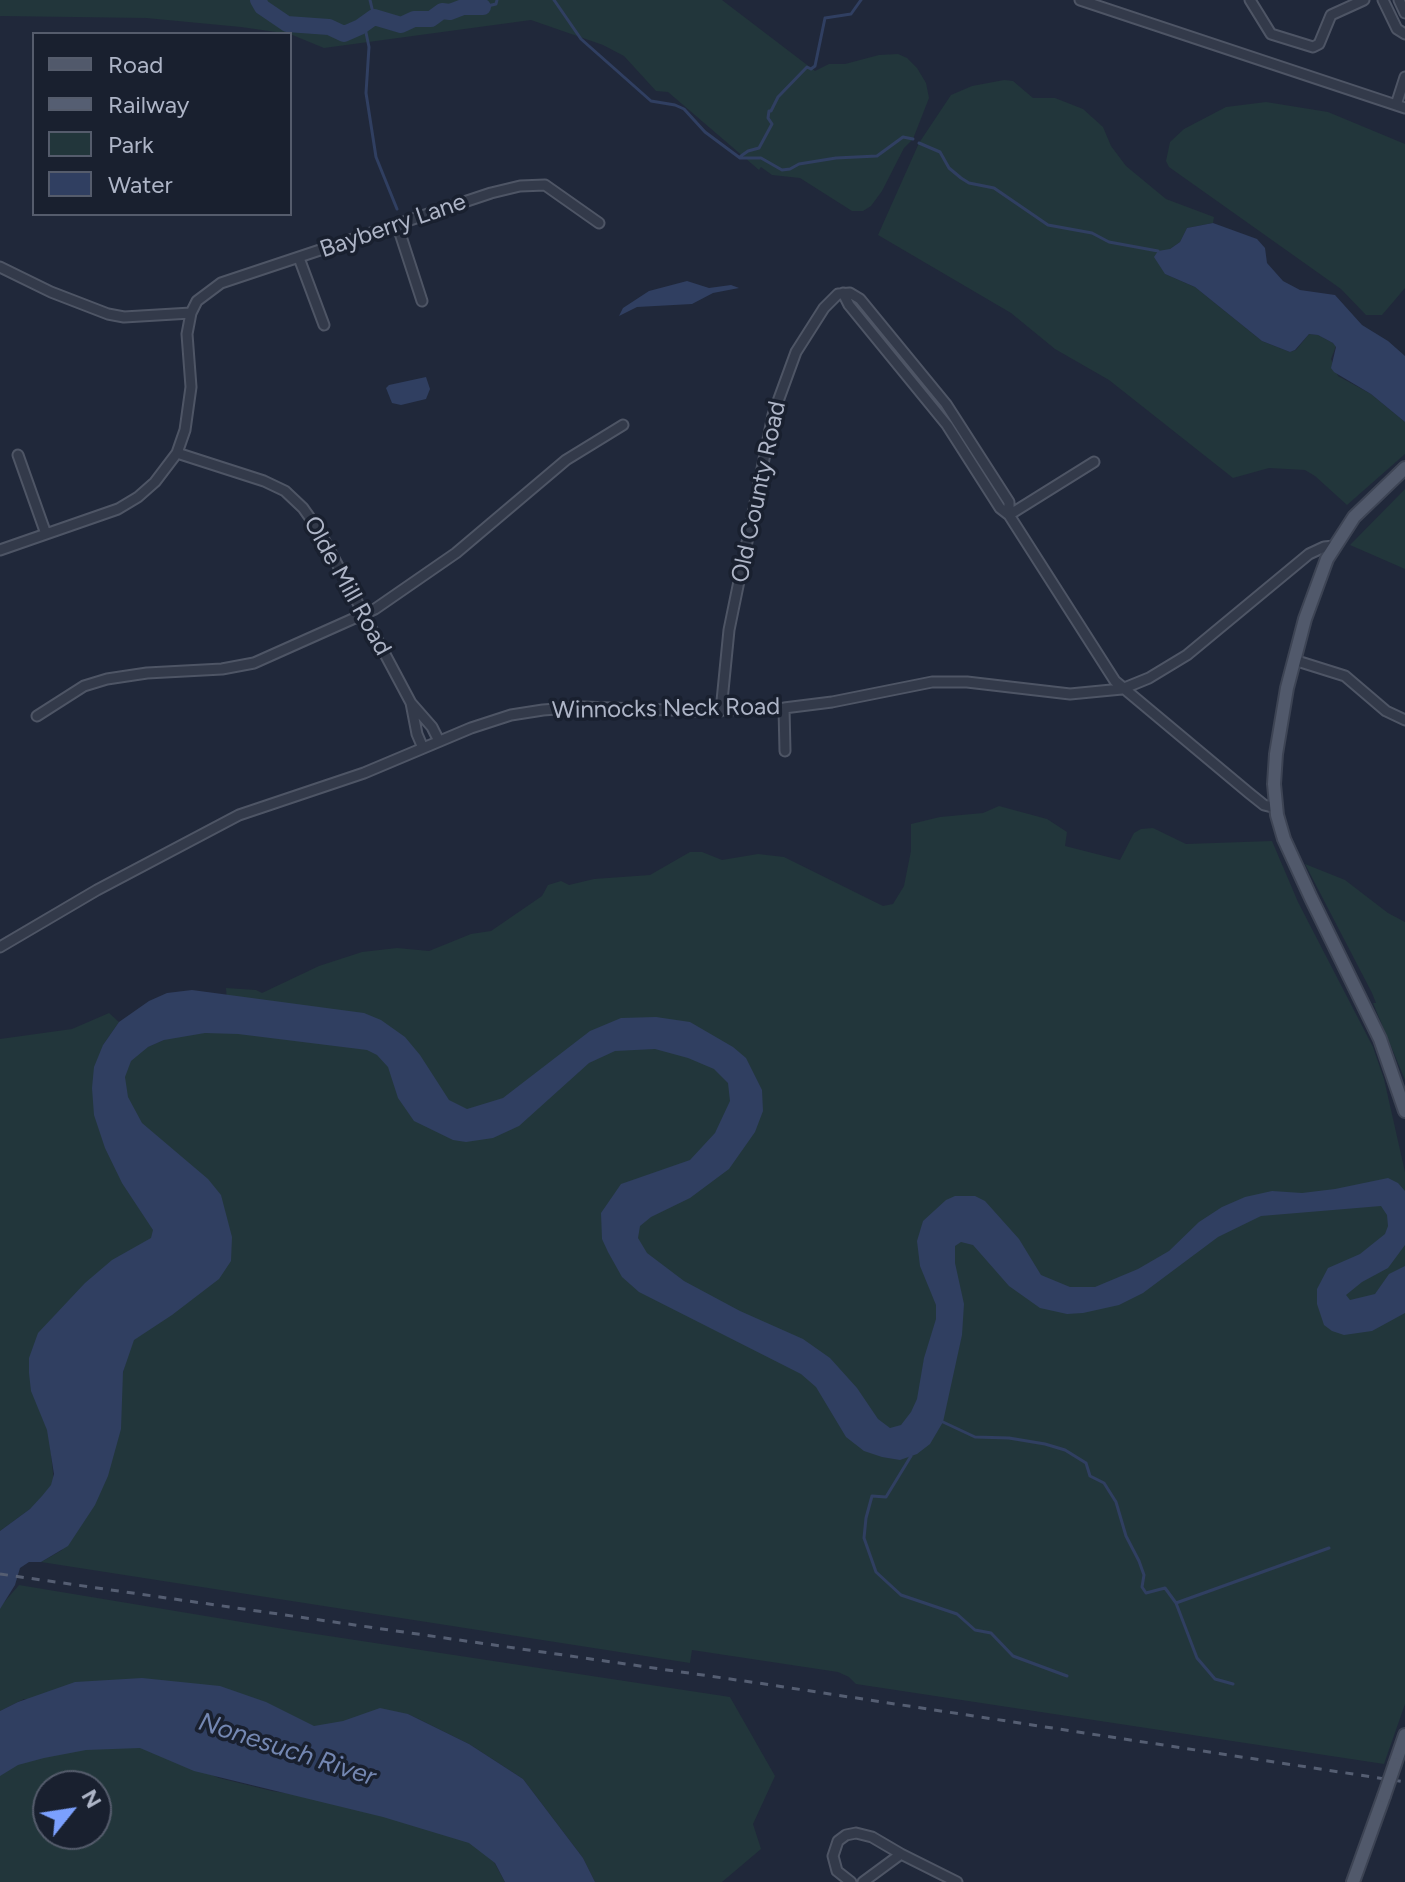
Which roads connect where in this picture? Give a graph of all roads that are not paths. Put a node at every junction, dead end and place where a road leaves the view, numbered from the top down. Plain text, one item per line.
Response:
1 (1080, 0) edge
2 (1250, 0) edge
3 (1364, 0) edge
4 (1383, 0) edge
5 (1399, 0) edge
6 (1405, 13) edge
7 (1405, 34) edge
8 (1405, 77) edge
9 (1400, 107) edge
10 (599, 223) dead end
11 (397, 224) junction
12 (299, 258) junction
13 (0, 267) edge
14 (422, 301) dead end
15 (191, 313) junction
16 (324, 325) dead end
17 (623, 425) dead end
18 (177, 453) junction
19 (18, 455) dead end
20 (1094, 462) dead end
21 (1405, 468) edge
22 (1009, 515) junction
23 (46, 534) junction
24 (1334, 546) junction
25 (0, 550) edge
26 (364, 614) junction
27 (1294, 660) junction
28 (1122, 689) junction
29 (411, 703) junction
30 (784, 708) junction
31 (721, 711) junction
32 (37, 716) dead end
33 (1405, 720) edge
34 (439, 741) junction
35 (423, 748) junction
36 (785, 751) dead end
37 (1276, 808) junction
38 (0, 947) edge
39 (1405, 1111) edge
40 (1405, 1735) edge
41 (901, 1854) junction
42 (851, 1882) edge
43 (863, 1882) edge
44 (957, 1882) edge
45 (1353, 1882) edge

1 - 9 street
2 - 3 street
4 - 7 street
5 - 6 street
8 - 9 street
10 - 11 street, Bayberry Lane
11 - 12 street, Bayberry Lane
11 - 14 street
12 - 15 street, Bayberry Lane
12 - 16 street
13 - 15 street
15 - 18 street
17 - 26 street
18 - 23 street
18 - 26 street, Olde Mill Road
19 - 23 street
20 - 22 street
21 - 24 main road
22 - 28 street, Old County Road
22 - 31 street, Old County Road
23 - 25 street
24 - 27 main road
24 - 28 street, Winnocks Neck Road
26 - 29 street, Olde Mill Road
26 - 32 street
27 - 33 street
27 - 37 main road
28 - 30 street, Winnocks Neck Road
28 - 37 street, Old County Road
29 - 34 street, Olde Mill Road
29 - 35 street, Olde Mill Road
30 - 31 street, Winnocks Neck Road
30 - 36 street
31 - 34 street, Winnocks Neck Road
34 - 35 street, Winnocks Neck Road
35 - 38 street, Winnocks Neck Road
37 - 39 main road
40 - 45 main road, bridge
41 - 42 street
41 - 43 street
41 - 44 street

